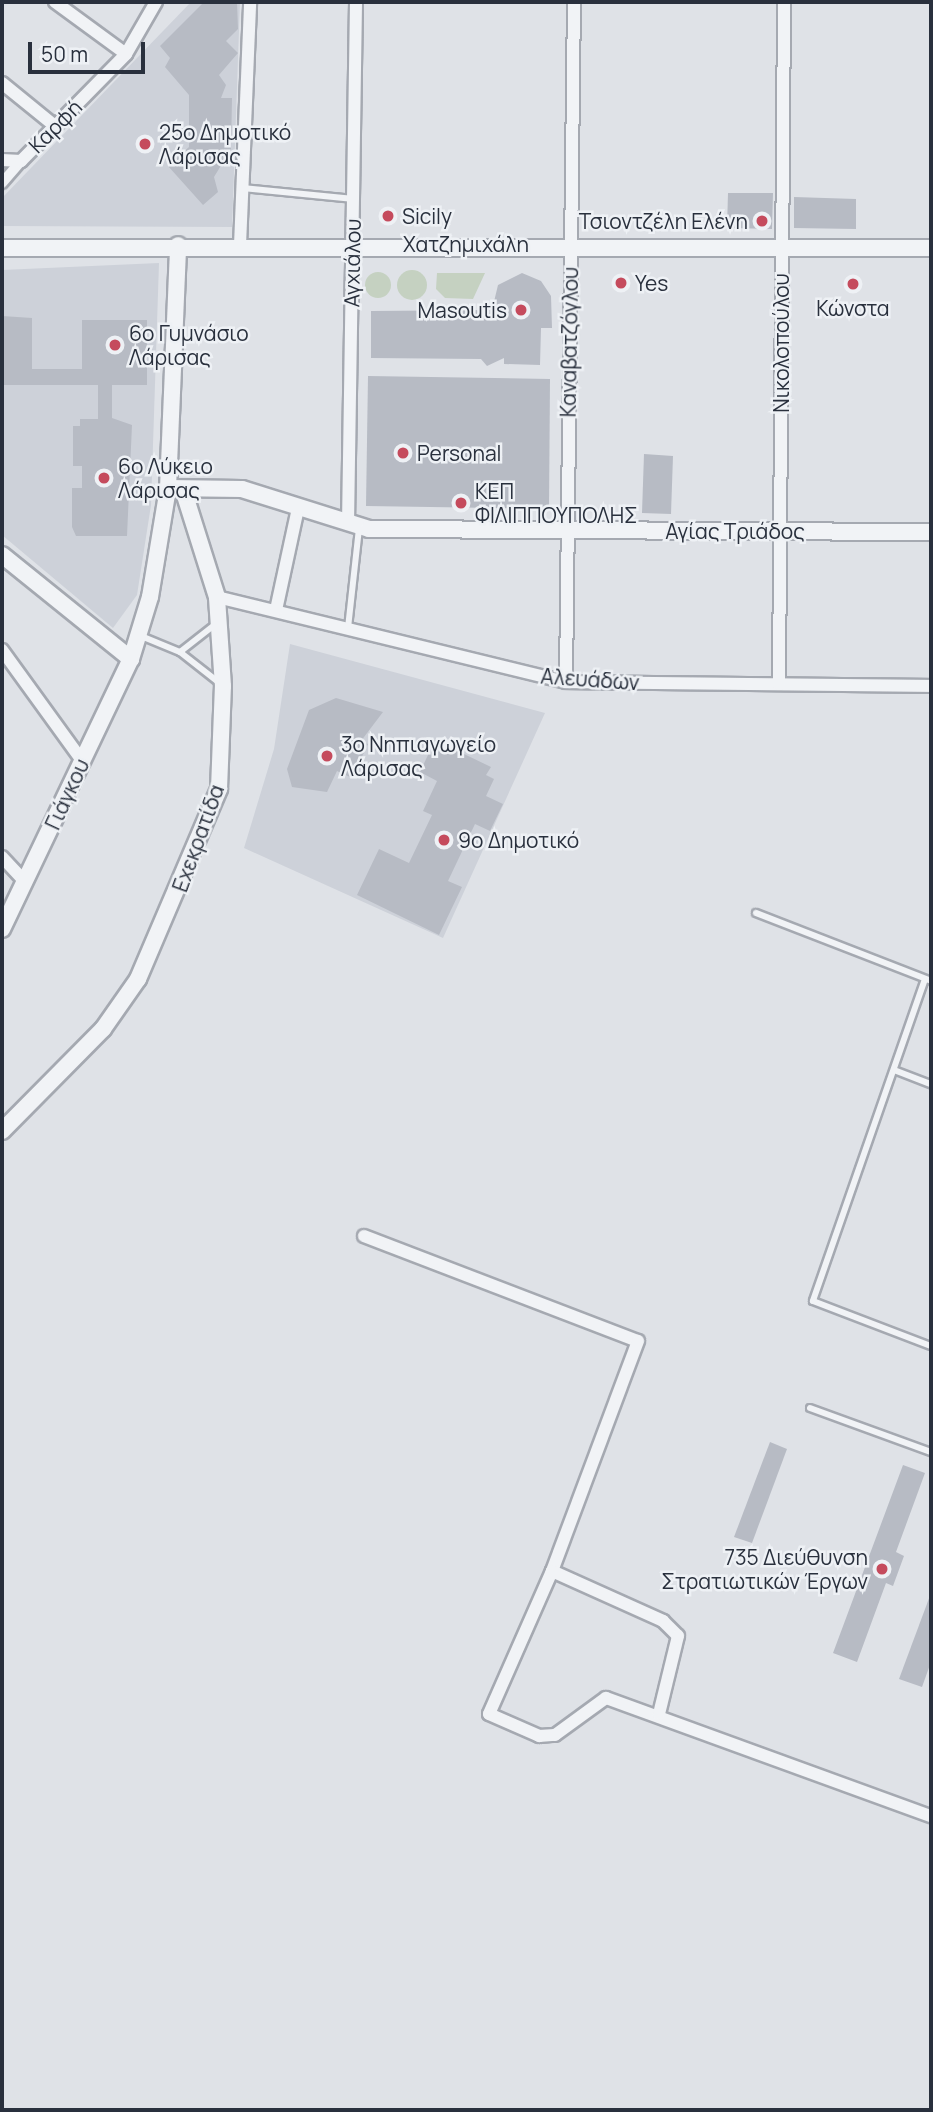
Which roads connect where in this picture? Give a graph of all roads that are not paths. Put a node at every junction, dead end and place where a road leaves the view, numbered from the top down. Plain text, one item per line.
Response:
1 (55, 2) edge
2 (156, 2) edge
3 (250, 2) edge
4 (356, 2) edge
5 (574, 2) edge
6 (784, 2) edge
7 (126, 54) junction
8 (2, 83) edge
9 (55, 126) junction
10 (2, 160) edge
11 (21, 161) junction
12 (2, 183) edge
13 (243, 188) junction
14 (353, 199) junction
15 (352, 244) junction
16 (570, 244) junction
17 (178, 245) junction
18 (240, 245) junction
19 (782, 246) junction
20 (2, 248) edge
21 (931, 248) edge
22 (175, 489) junction
23 (298, 508) junction
24 (354, 526) junction
25 (568, 530) junction
26 (780, 532) junction
27 (931, 532) edge
28 (2, 555) edge
29 (217, 597) junction
30 (276, 610) junction
31 (219, 622) junction
32 (348, 630) junction
33 (139, 636) junction
34 (2, 650) edge
35 (180, 652) junction
36 (131, 659) junction
37 (566, 682) junction
38 (779, 684) junction
39 (223, 686) junction
40 (931, 686) edge
41 (83, 762) junction
42 (2, 857) edge
43 (26, 883) junction
44 (756, 914) dead end
45 (2, 929) edge
46 (928, 980) edge
47 (894, 1070) junction
48 (931, 1084) edge
49 (2, 1131) edge
50 (364, 1236) dead end
51 (931, 1346) edge
52 (810, 1408) dead end
53 (931, 1452) edge
54 (551, 1571) junction
55 (659, 1714) junction
56 (931, 1816) edge

1 - 7 street
2 - 7 street, Καρφή
3 - 13 street
4 - 14 street, Αγχιάλου
5 - 16 street, Καναβατζόγλου
6 - 19 street, Νικολοπούλου
7 - 9 street, Καρφή
8 - 9 street
9 - 11 street, Καρφή
10 - 11 street
11 - 12 street, Καρφή
13 - 14 lane
13 - 18 street
14 - 15 street, Αγχιάλου
15 - 16 street, Χατζημιχάλη
15 - 18 street, Χατζημιχάλη
15 - 24 street, Αγχιάλου
16 - 19 street, Χατζημιχάλη
16 - 25 street, Καναβατζόγλου
17 - 18 street, Χατζημιχάλη
17 - 20 street, Χατζημιχάλη
17 - 22 street
19 - 21 street, Χατζημιχάλη
19 - 26 street, Νικολοπούλου
22 - 23 street, Αγίας Τριάδος
22 - 29 street, Εχεκρατίδα
22 - 33 street, Γιάγκου
23 - 24 street, Αγίας Τριάδος
23 - 30 street
24 - 25 street, Αγίας Τριάδος
24 - 32 lane
25 - 26 street, Αγίας Τριάδος
25 - 37 street, Καναβατζόγλου
26 - 27 street, Αγίας Τριάδος
26 - 38 street, Νικολοπούλου
28 - 36 street
29 - 30 street, Αλευάδων
29 - 31 street, Εχεκρατίδα
30 - 32 street, Αλευάδων
31 - 35 lane
31 - 39 street, Εχεκρατίδα
32 - 37 street, Αλευάδων
33 - 35 lane
33 - 36 street, Γιάγκου
34 - 41 street
35 - 39 lane
36 - 41 street, Γιάγκου
37 - 38 street, Αλευάδων
38 - 40 street, Αλευάδων
39 - 49 street, Εχεκρατίδα
41 - 43 street, Γιάγκου
42 - 43 street
43 - 45 street, Γιάγκου
44 - 46 lane
46 - 47 lane
47 - 48 lane
47 - 51 lane
50 - 54 street
52 - 53 lane
54 - 55 street
54 - 55 street
55 - 56 street

